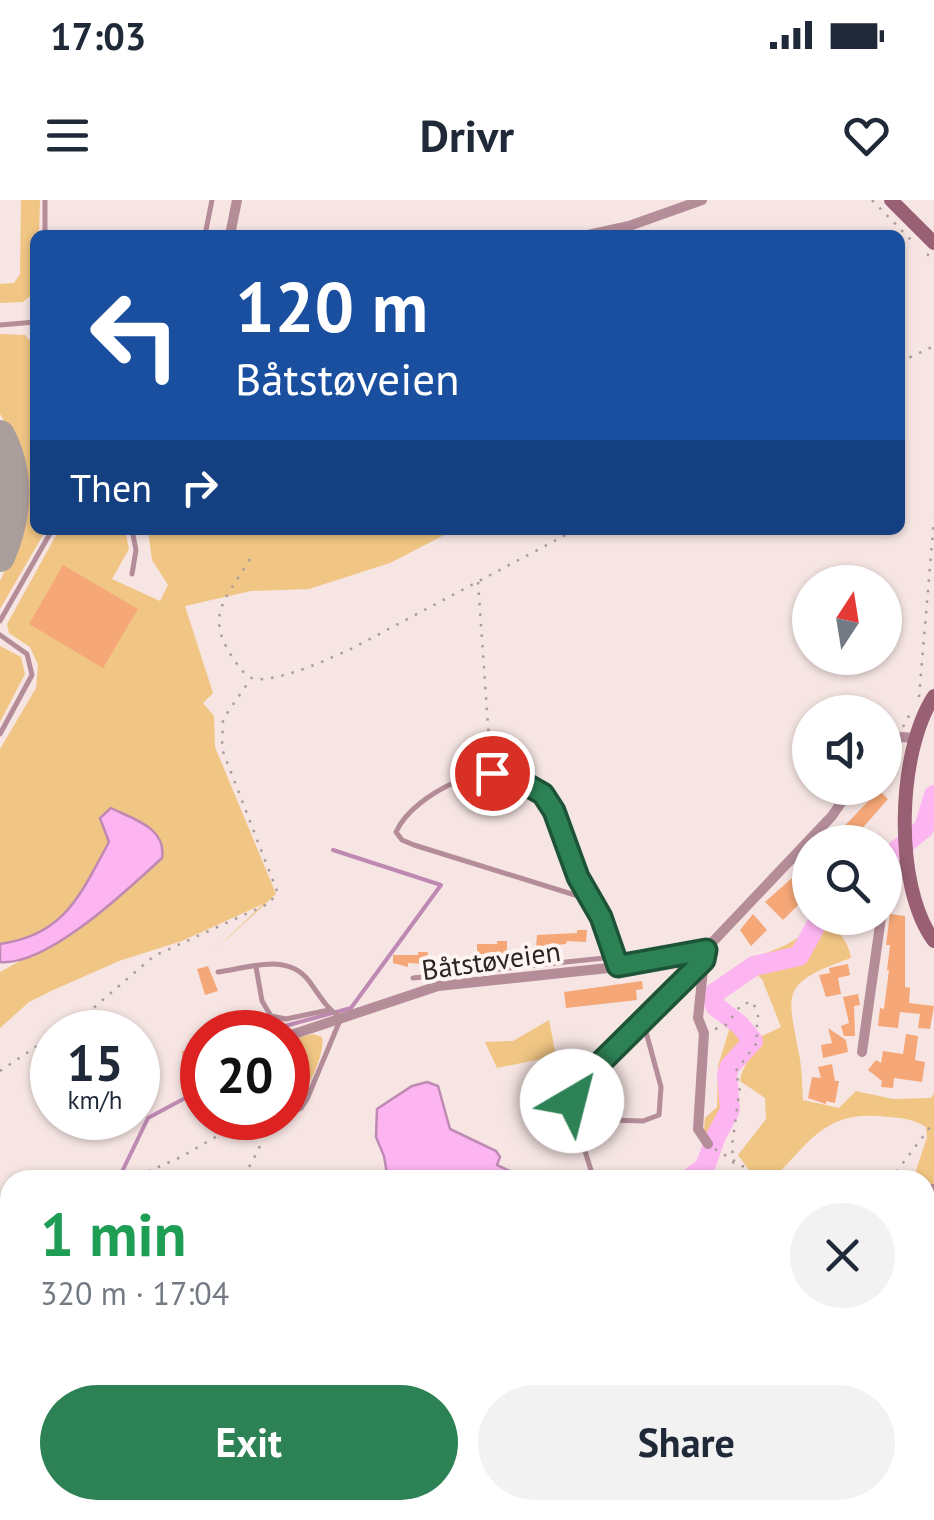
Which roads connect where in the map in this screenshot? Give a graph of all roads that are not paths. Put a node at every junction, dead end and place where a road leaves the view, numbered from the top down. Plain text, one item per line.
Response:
1 (45, 200) edge
2 (212, 200) edge
3 (238, 200) edge
4 (702, 200) edge
5 (891, 200) edge
6 (45, 230) edge
7 (206, 230) edge
8 (231, 230) edge
9 (611, 230) edge
10 (934, 243) edge
11 (30, 322) edge
12 (0, 325) edge
13 (49, 535) edge
14 (133, 535) edge
15 (132, 574) dead end
16 (0, 620) edge
17 (0, 634) edge
18 (926, 698) edge
19 (0, 734) edge
20 (902, 737) edge
21 (914, 738) junction
22 (839, 805) edge
23 (906, 863) junction
24 (902, 865) edge
25 (591, 900) junction
26 (879, 935) edge
27 (934, 941) edge
28 (705, 955) junction
29 (616, 962) junction
30 (256, 967) junction
31 (218, 972) dead end
32 (413, 978) dead end
33 (330, 1010) junction
34 (341, 1018) junction
35 (643, 1021) junction
36 (310, 1030) edge
37 (862, 1052) dead end
38 (310, 1091) edge
39 (575, 1119) junction
40 (712, 1147) road end
41 (591, 1170) edge

1 - 6 lane
2 - 7 lane
3 - 8 street
4 - 9 street
5 - 10 street
11 - 12 lane
13 - 16 lane
14 - 15 lane
17 - 19 lane
18 - 21 street
20 - 21 street
21 - 23 street
22 - 28 street
23 - 24 street
23 - 27 street
25 - 25 lane
25 - 29 lane
26 - 37 street
28 - 29 street, Båtstøveien
28 - 35 lane
28 - 40 street
29 - 32 lane
29 - 34 street, Båtstøveien
30 - 31 lane
30 - 33 lane
30 - 33 lane
33 - 34 lane
34 - 36 street, Båtstøveien
34 - 38 lane
35 - 39 lane
35 - 39 lane
39 - 41 lane

